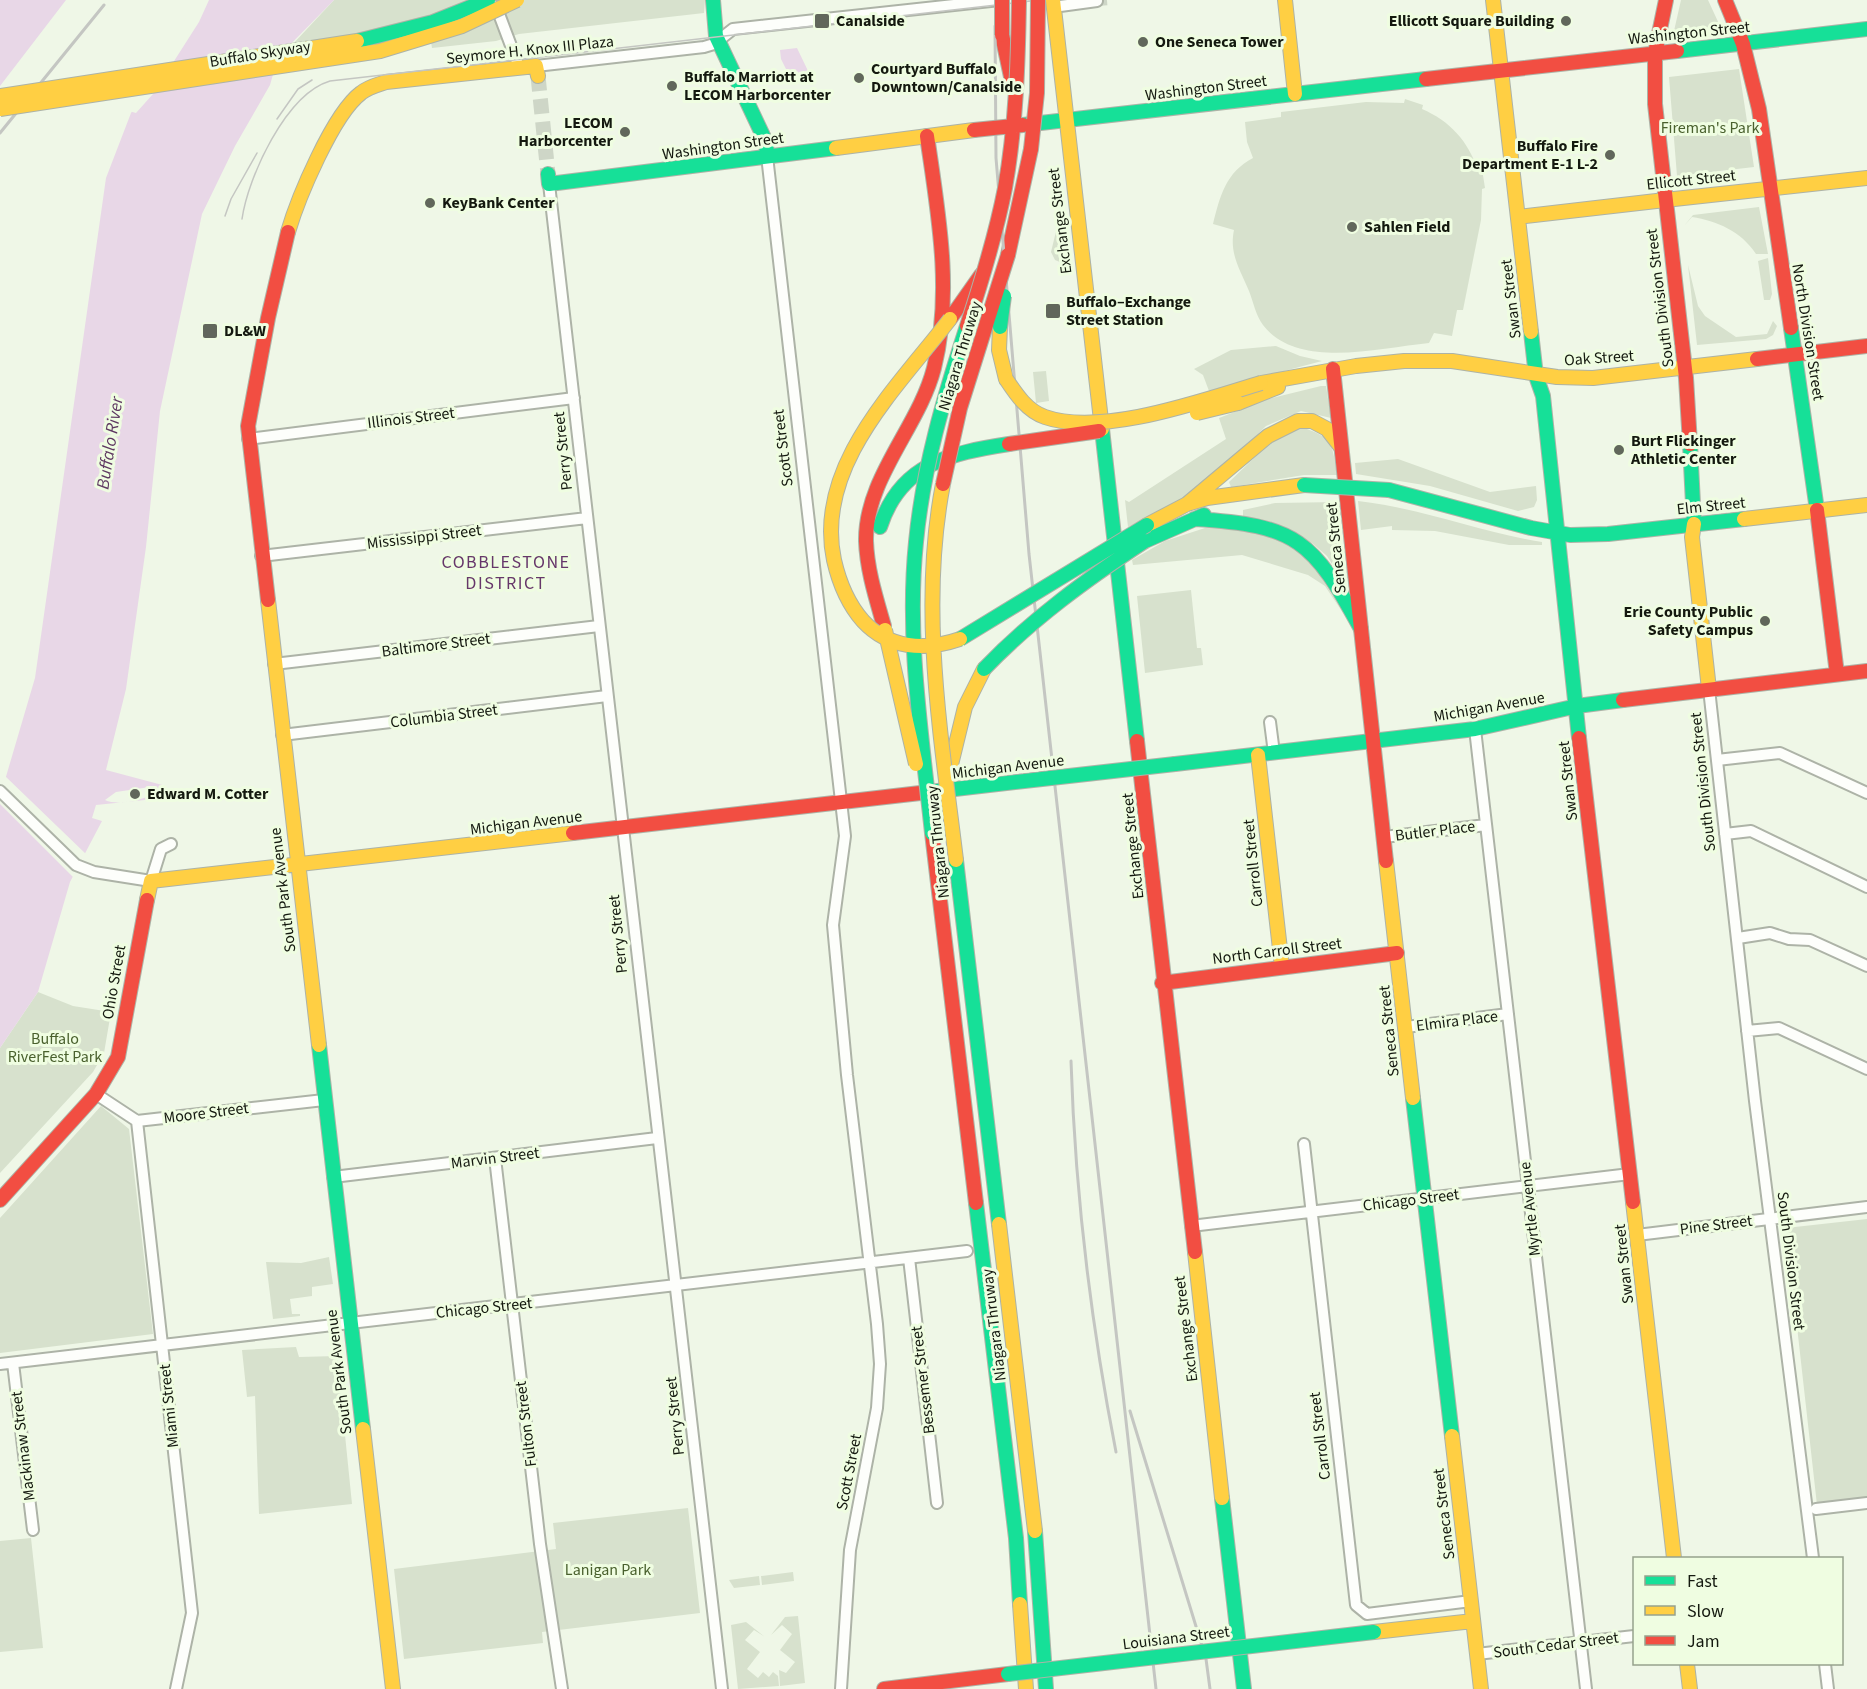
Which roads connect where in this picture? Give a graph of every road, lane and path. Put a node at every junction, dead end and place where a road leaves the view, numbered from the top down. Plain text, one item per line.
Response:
1 (488, 0) edge
2 (493, 0) edge
3 (517, 0) edge
4 (713, 0) edge
5 (1001, 0) edge
6 (1019, 0) edge
7 (1038, 0) edge
8 (1285, 0) edge
9 (1493, 0) edge
10 (1665, 0) edge
11 (1725, 0) edge
12 (1050, 2) edge
13 (1097, 2) dead end
14 (1867, 29) edge
15 (720, 40) junction
16 (1743, 44) junction
17 (1655, 53) junction
18 (519, 67) junction
19 (537, 71) joint
20 (1501, 72) junction
21 (1295, 94) junction
22 (0, 96) edge
23 (1016, 101) junction
24 (351, 103) joint
25 (0, 109) edge
26 (1066, 121) junction
27 (927, 136) junction
28 (767, 156) junction
29 (1867, 178) edge
30 (549, 179) joint
31 (1770, 188) junction
32 (1665, 200) junction
33 (1518, 217) junction
34 (1008, 255) junction
35 (982, 274) junction
36 (1867, 346) edge
37 (1796, 354) junction
38 (1685, 367) junction
39 (1333, 369) junction
40 (1311, 374) junction
41 (1536, 376) junction
42 (574, 398) junction
43 (248, 439) junction
44 (1341, 447) junction
45 (1270, 490) junction
46 (1187, 504) junction
47 (1867, 504) edge
48 (1817, 510) junction
49 (587, 518) junction
50 (1194, 519) junction
51 (1694, 524) junction
52 (1558, 533) junction
53 (261, 556) junction
54 (599, 626) junction
55 (884, 626) junction
56 (1361, 628) junction
57 (274, 664) junction
58 (1867, 671) edge
59 (1837, 674) junction
60 (1709, 688) junction
61 (607, 696) junction
62 (1577, 706) junction
63 (1270, 722) dead end
64 (1474, 729) junction
65 (282, 735) junction
66 (1372, 742) junction
67 (1274, 753) junction
68 (1258, 755) junction
69 (1717, 760) junction
70 (948, 782) junction
71 (0, 791) edge
72 (1867, 793) edge
73 (841, 803) junction
74 (1485, 825) junction
75 (623, 827) junction
76 (932, 833) junction
77 (1725, 834) junction
78 (1384, 837) junction
79 (171, 844) dead end
80 (297, 864) junction
81 (151, 881) junction
82 (1867, 887) edge
83 (1738, 938) junction
84 (1397, 953) junction
85 (1867, 966) edge
86 (1282, 967) junction
87 (1162, 983) junction
88 (1508, 1014) junction
89 (1406, 1027) junction
90 (1747, 1031) junction
91 (1867, 1069) edge
92 (96, 1094) junction
93 (324, 1100) junction
94 (137, 1121) junction
95 (657, 1138) junction
96 (1304, 1144) dead end
97 (495, 1158) junction
98 (1630, 1174) junction
99 (333, 1177) junction
100 (1527, 1186) junction
101 (1424, 1198) junction
102 (0, 1200) edge
103 (1867, 1207) edge
104 (1311, 1211) junction
105 (1769, 1219) junction
106 (1191, 1226) junction
107 (1637, 1234) junction
108 (968, 1251) dead end
109 (909, 1258) junction
110 (871, 1262) junction
111 (677, 1286) junction
112 (513, 1305) junction
113 (350, 1323) junction
114 (163, 1346) junction
115 (13, 1363) junction
116 (0, 1364) edge
117 (937, 1503) dead end
118 (1867, 1503) edge
119 (1816, 1509) dead end
120 (33, 1530) dead end
121 (1674, 1557) edge
122 (1812, 1557) edge
123 (1471, 1601) junction
124 (1473, 1621) junction
125 (1633, 1636) edge
126 (1580, 1642) junction
127 (1477, 1654) junction
128 (1687, 1665) edge
129 (1825, 1665) edge
130 (902, 1688) edge
131 (177, 1689) edge
132 (393, 1689) edge
133 (562, 1689) edge
134 (722, 1689) edge
135 (841, 1689) edge
136 (884, 1689) edge
137 (1026, 1689) edge
138 (1046, 1689) edge
139 (1244, 1689) edge
140 (1481, 1689) edge
141 (1586, 1689) edge
142 (1690, 1689) edge
143 (1828, 1689) edge

1 - 22 main road, Buffalo Skyway, bridge
2 - 18 street
3 - 25 main road, Buffalo Skyway, bridge
4 - 15 main road, Scott Street
5 - 15 street
5 - 23 main road, bridge
6 - 23 main road, Niagara Thruway, bridge
7 - 34 main road, Niagara Thruway, bridge
8 - 21 main road
9 - 20 main road, Swan Street
10 - 17 main road, South Division Street
11 - 16 main road, North Division Street
12 - 13 street
12 - 15 street
12 - 26 main road, Exchange Street
14 - 16 main road, Washington Street
15 - 19 street, Seymore H. Knox III Plaza
15 - 28 main road, Scott Street
16 - 17 main road, Washington Street
16 - 31 main road, North Division Street
17 - 20 main road, Washington Street
17 - 32 main road, South Division Street
18 - 19 main road, Seymore H. Knox III Plaza
18 - 24 main road, Seymore H. Knox III Plaza
20 - 21 main road, Washington Street
20 - 33 main road, Swan Street
21 - 26 main road, Washington Street
23 - 35 main road, Niagara Thruway, bridge
24 - 43 main road, South Park Avenue
26 - 27 main road, Washington Street, bridge
26 - 87 main road, Exchange Street
27 - 28 main road, Washington Street
27 - 55 main road, bridge
28 - 30 main road, Washington Street
28 - 73 street, Scott Street
29 - 31 main road, Ellicott Street
30 - 42 street, Perry Street
31 - 32 main road, Ellicott Street
31 - 37 main road, North Division Street
32 - 33 main road, Ellicott Street
32 - 38 main road, South Division Street
33 - 41 main road, Swan Street
34 - 40 main road, bridge
34 - 70 main road, Niagara Thruway, bridge
35 - 46 main road, bridge
35 - 76 main road, Niagara Thruway, bridge
36 - 37 main road, Oak Street
37 - 38 main road, Oak Street
37 - 48 main road, North Division Street
38 - 41 main road, Oak Street
38 - 51 main road, South Division Street
39 - 40 main road, Oak Street
39 - 41 main road, Oak Street
39 - 44 main road, Seneca Street
40 - 55 main road, bridge
41 - 52 main road, Swan Street
42 - 43 street, Illinois Street
42 - 49 street, Perry Street
43 - 53 main road, South Park Avenue
44 - 46 main road
44 - 56 main road, Seneca Street
45 - 46 main road
45 - 50 main road
45 - 52 main road, Elm Street, bridge
47 - 48 main road, Elm Street
48 - 51 main road, Elm Street
48 - 59 main road, North Division Street
49 - 53 street, Mississippi Street
49 - 54 street, Perry Street
50 - 56 main road
50 - 70 main road, bridge
51 - 52 main road, Elm Street
51 - 60 main road, South Division Street
52 - 62 main road, Swan Street
53 - 57 main road, South Park Avenue
54 - 57 street, Baltimore Street
54 - 61 street, Perry Street
55 - 76 main road, bridge
56 - 66 main road, Seneca Street
57 - 65 main road, South Park Avenue
58 - 59 main road, Michigan Avenue
59 - 60 main road, Michigan Avenue
60 - 62 main road, Michigan Avenue
60 - 69 street, South Division Street
61 - 65 street, Columbia Street
61 - 75 street, Perry Street
62 - 64 main road, Michigan Avenue
62 - 98 main road, Swan Street
63 - 67 street
64 - 66 main road, Michigan Avenue
64 - 74 street, Myrtle Avenue
65 - 80 main road, South Park Avenue
66 - 67 main road, Michigan Avenue
66 - 78 main road, Seneca Street
67 - 68 main road, Michigan Avenue
68 - 73 main road, Michigan Avenue, bridge
68 - 86 main road, Carroll Street
69 - 72 street
69 - 77 street, South Division Street
70 - 138 main road, Niagara Thruway, bridge
71 - 81 street
73 - 75 main road, Michigan Avenue
73 - 110 street, Scott Street
74 - 78 street, Butler Place
74 - 88 street, Myrtle Avenue
75 - 80 main road, Michigan Avenue
75 - 95 street, Perry Street
76 - 137 main road, Niagara Thruway
77 - 82 street
77 - 83 street, South Division Street
78 - 84 main road, Seneca Street
79 - 81 street, Ohio Street
80 - 81 main road, Michigan Avenue
80 - 93 main road, South Park Avenue
81 - 92 main road, Ohio Street
83 - 85 street
83 - 90 street, South Division Street
84 - 86 main road, North Carroll Street
84 - 89 main road, Seneca Street
86 - 87 main road, North Carroll Street
87 - 106 main road, Exchange Street
88 - 89 street, Elmira Place
88 - 100 street, Myrtle Avenue
89 - 101 main road, Seneca Street
90 - 91 street
90 - 105 street, South Division Street
92 - 94 street
92 - 102 main road, Ohio Street
93 - 94 street, Moore Street
93 - 99 main road, South Park Avenue
94 - 114 street, Miami Street
95 - 97 street, Marvin Street
95 - 111 street, Perry Street
96 - 104 street, Carroll Street
97 - 99 street, Marvin Street
97 - 112 street, Fulton Street
98 - 100 street, Chicago Street
98 - 107 main road, Swan Street
99 - 113 main road, South Park Avenue
100 - 101 street, Chicago Street
100 - 126 street, Myrtle Avenue
101 - 104 street, Chicago Street
101 - 123 main road, Seneca Street
103 - 105 street, Pine Street
104 - 106 street, Chicago Street
104 - 123 street, Carroll Street
105 - 107 street, Pine Street
105 - 122 street, South Division Street
106 - 139 main road, Exchange Street
107 - 121 main road, Swan Street
108 - 109 street, Chicago Street
109 - 110 street, Chicago Street
109 - 117 street, Bessemer Street
110 - 111 street, Chicago Street
110 - 135 street, Scott Street
111 - 112 street, Chicago Street
111 - 134 street, Perry Street
112 - 113 street, Chicago Street
112 - 133 street, Fulton Street
113 - 114 street, Chicago Street
113 - 132 main road, South Park Avenue
114 - 115 street, Chicago Street
114 - 131 street, Miami Street
115 - 116 street, Chicago Street
115 - 120 street, Mackinaw Street
118 - 119 street
123 - 124 main road, Seneca Street
124 - 127 main road, Seneca Street
124 - 130 main road, Louisiana Street, bridge
125 - 126 street, South Cedar Street
126 - 127 street, South Cedar Street
126 - 141 street, Myrtle Avenue
127 - 140 main road, Seneca Street
128 - 142 main road
129 - 143 street
130 - 136 main road, Louisiana Street

